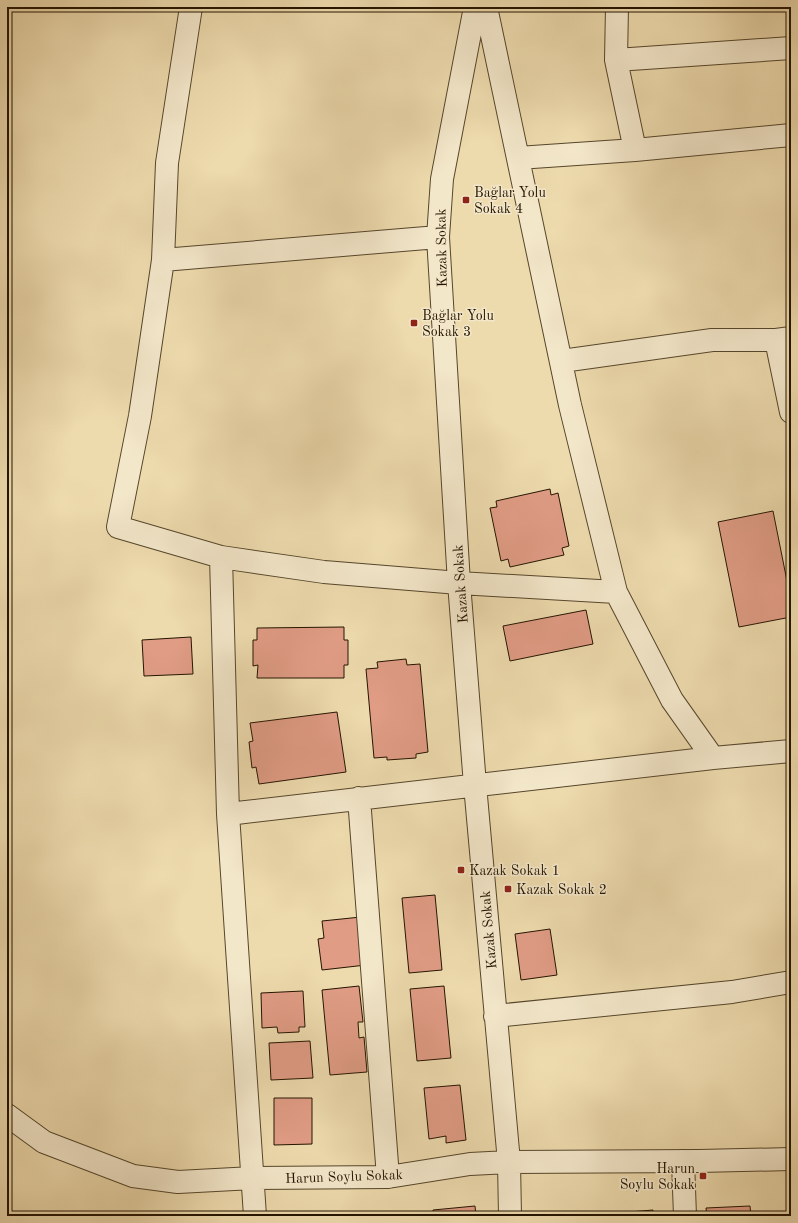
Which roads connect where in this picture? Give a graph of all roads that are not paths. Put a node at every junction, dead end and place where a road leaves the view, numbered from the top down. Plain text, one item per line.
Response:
1 (191, 7) edge
2 (475, 7) edge
3 (486, 7) edge
4 (617, 7) edge
5 (791, 48) edge
6 (616, 60) junction
7 (791, 135) edge
8 (635, 150) junction
9 (518, 158) junction
10 (438, 237) junction
11 (163, 260) junction
12 (784, 339) edge
13 (562, 362) junction
14 (791, 412) edge
15 (221, 557) junction
16 (459, 583) junction
17 (616, 592) junction
18 (791, 751) edge
19 (713, 758) junction
20 (475, 785) junction
21 (359, 798) junction
22 (228, 814) junction
23 (791, 982) edge
24 (495, 1016) junction
25 (7, 1115) edge
26 (791, 1159) edge
27 (683, 1161) junction
28 (510, 1162) junction
29 (388, 1177) junction
30 (253, 1178) junction
31 (255, 1216) edge
32 (510, 1216) edge
33 (685, 1216) edge

1 - 11 street
2 - 10 street, Kazak Sokak
3 - 9 street
4 - 6 street
5 - 6 street
6 - 8 street
7 - 8 street
8 - 9 street
9 - 13 street
10 - 11 street
10 - 16 street, Kazak Sokak
11 - 15 street
12 - 13 street
12 - 14 street
13 - 17 street
15 - 16 street
15 - 22 street
16 - 17 street
16 - 20 street, Kazak Sokak
17 - 19 street
18 - 19 street
19 - 20 street
20 - 21 street
20 - 24 street, Kazak Sokak
21 - 22 street
21 - 29 street
22 - 30 street
23 - 24 street
24 - 28 street, Kazak Sokak
25 - 30 street, Harun Soylu Sokak
26 - 27 street, Harun Soylu Sokak
27 - 28 street, Harun Soylu Sokak
27 - 33 street
28 - 29 street, Harun Soylu Sokak
28 - 32 street, Kazak Sokak
29 - 30 street, Harun Soylu Sokak
30 - 31 street

